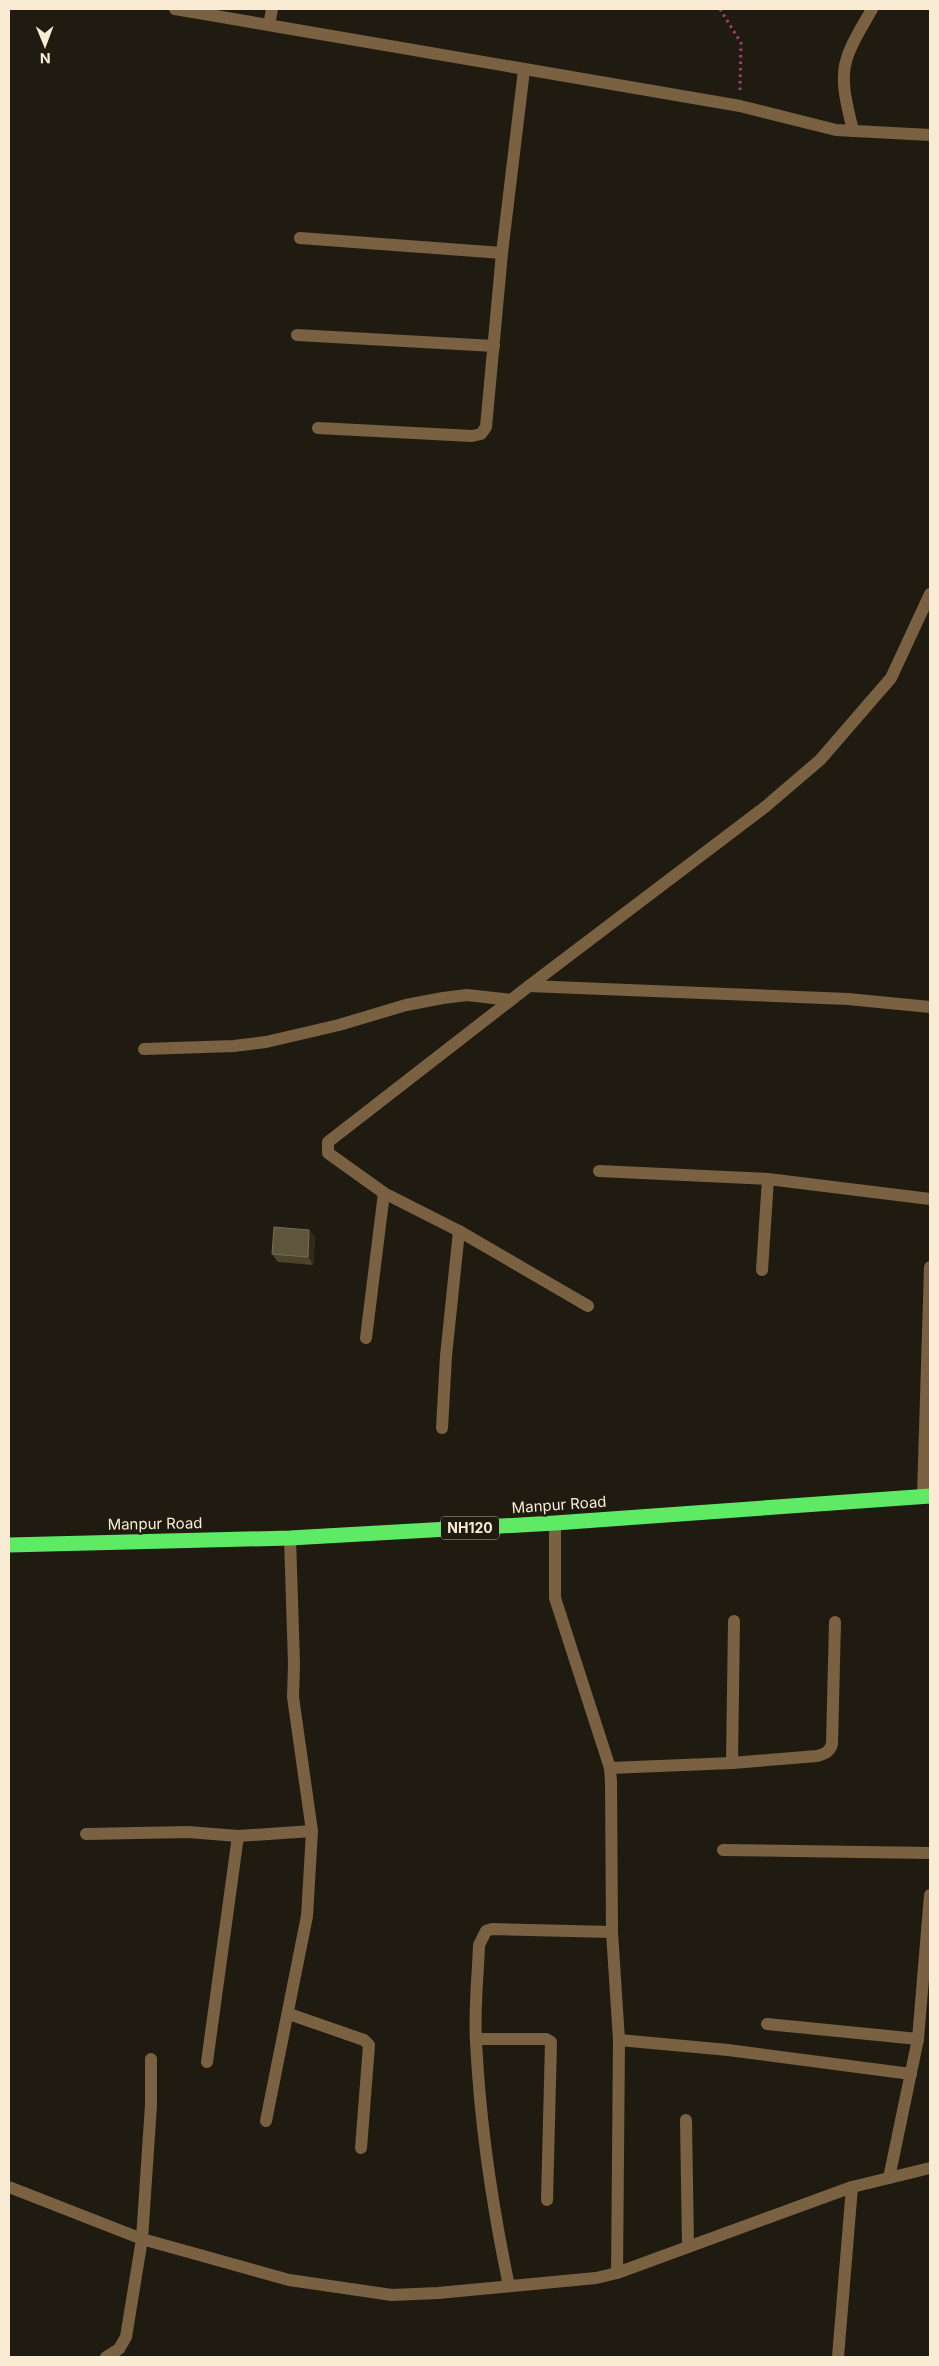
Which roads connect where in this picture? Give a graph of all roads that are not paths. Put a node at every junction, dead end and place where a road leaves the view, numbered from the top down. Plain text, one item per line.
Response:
1 (174, 9) edge
2 (272, 9) edge
3 (872, 9) edge
4 (269, 25) junction
5 (524, 70) junction
6 (853, 132) junction
7 (930, 135) edge
8 (300, 238) dead end
9 (502, 253) junction
10 (297, 335) dead end
11 (494, 346) junction
12 (318, 428) dead end
13 (930, 594) edge
14 (529, 986) junction
15 (511, 1000) junction
16 (930, 1006) edge
17 (144, 1049) dead end
18 (599, 1171) dead end
19 (768, 1179) junction
20 (384, 1192) junction
21 (930, 1199) edge
22 (459, 1232) junction
23 (930, 1267) edge
24 (762, 1270) dead end
25 (588, 1306) dead end
26 (366, 1338) dead end
27 (442, 1428) dead end
28 (927, 1496) edge
29 (555, 1523) junction
30 (290, 1538) junction
31 (9, 1545) edge
32 (734, 1621) dead end
33 (835, 1622) dead end
34 (732, 1763) junction
35 (610, 1768) junction
36 (312, 1831) junction
37 (86, 1834) dead end
38 (238, 1836) junction
39 (723, 1850) dead end
40 (930, 1852) edge
41 (930, 1895) edge
42 (612, 1932) junction
43 (927, 1983) edge
44 (288, 2014) junction
45 (767, 2024) dead end
46 (476, 2039) junction
47 (918, 2039) junction
48 (618, 2040) junction
49 (151, 2059) dead end
50 (207, 2062) dead end
51 (911, 2074) junction
52 (686, 2120) dead end
53 (266, 2121) dead end
54 (361, 2148) dead end
55 (930, 2168) edge
56 (889, 2178) junction
57 (9, 2187) edge
58 (852, 2187) junction
59 (547, 2200) dead end
60 (142, 2239) junction
61 (688, 2246) junction
62 (617, 2272) junction
63 (509, 2286) junction
64 (106, 2357) edge
65 (838, 2357) edge

1 - 4 street
2 - 4 street
3 - 6 street
4 - 5 street
5 - 6 street
5 - 9 street
6 - 7 street
8 - 9 street
9 - 11 street
10 - 11 street
11 - 12 street
13 - 14 street
14 - 15 street
14 - 16 street
15 - 17 street
15 - 20 street
18 - 19 street
19 - 21 street
19 - 24 street
20 - 22 street
20 - 26 street
22 - 25 street
22 - 27 street
23 - 28 street
28 - 29 highway, Manpur Road / NH120
29 - 30 highway, Manpur Road / NH120
29 - 35 street
30 - 31 highway, Manpur Road / NH120
30 - 36 street
32 - 34 street
33 - 34 street
34 - 35 street
35 - 42 street
36 - 38 street
36 - 44 street
37 - 38 street
38 - 50 street
39 - 40 street
41 - 43 street
42 - 46 street
42 - 48 street
43 - 47 street
44 - 53 street
44 - 54 street
45 - 47 street
46 - 59 street
46 - 63 street
47 - 51 street
48 - 51 street
48 - 62 street
49 - 60 street
51 - 56 street
52 - 61 street
55 - 56 street
56 - 58 street
57 - 60 street
58 - 61 street
58 - 65 street
60 - 63 street
60 - 64 street
61 - 62 street
62 - 63 street

